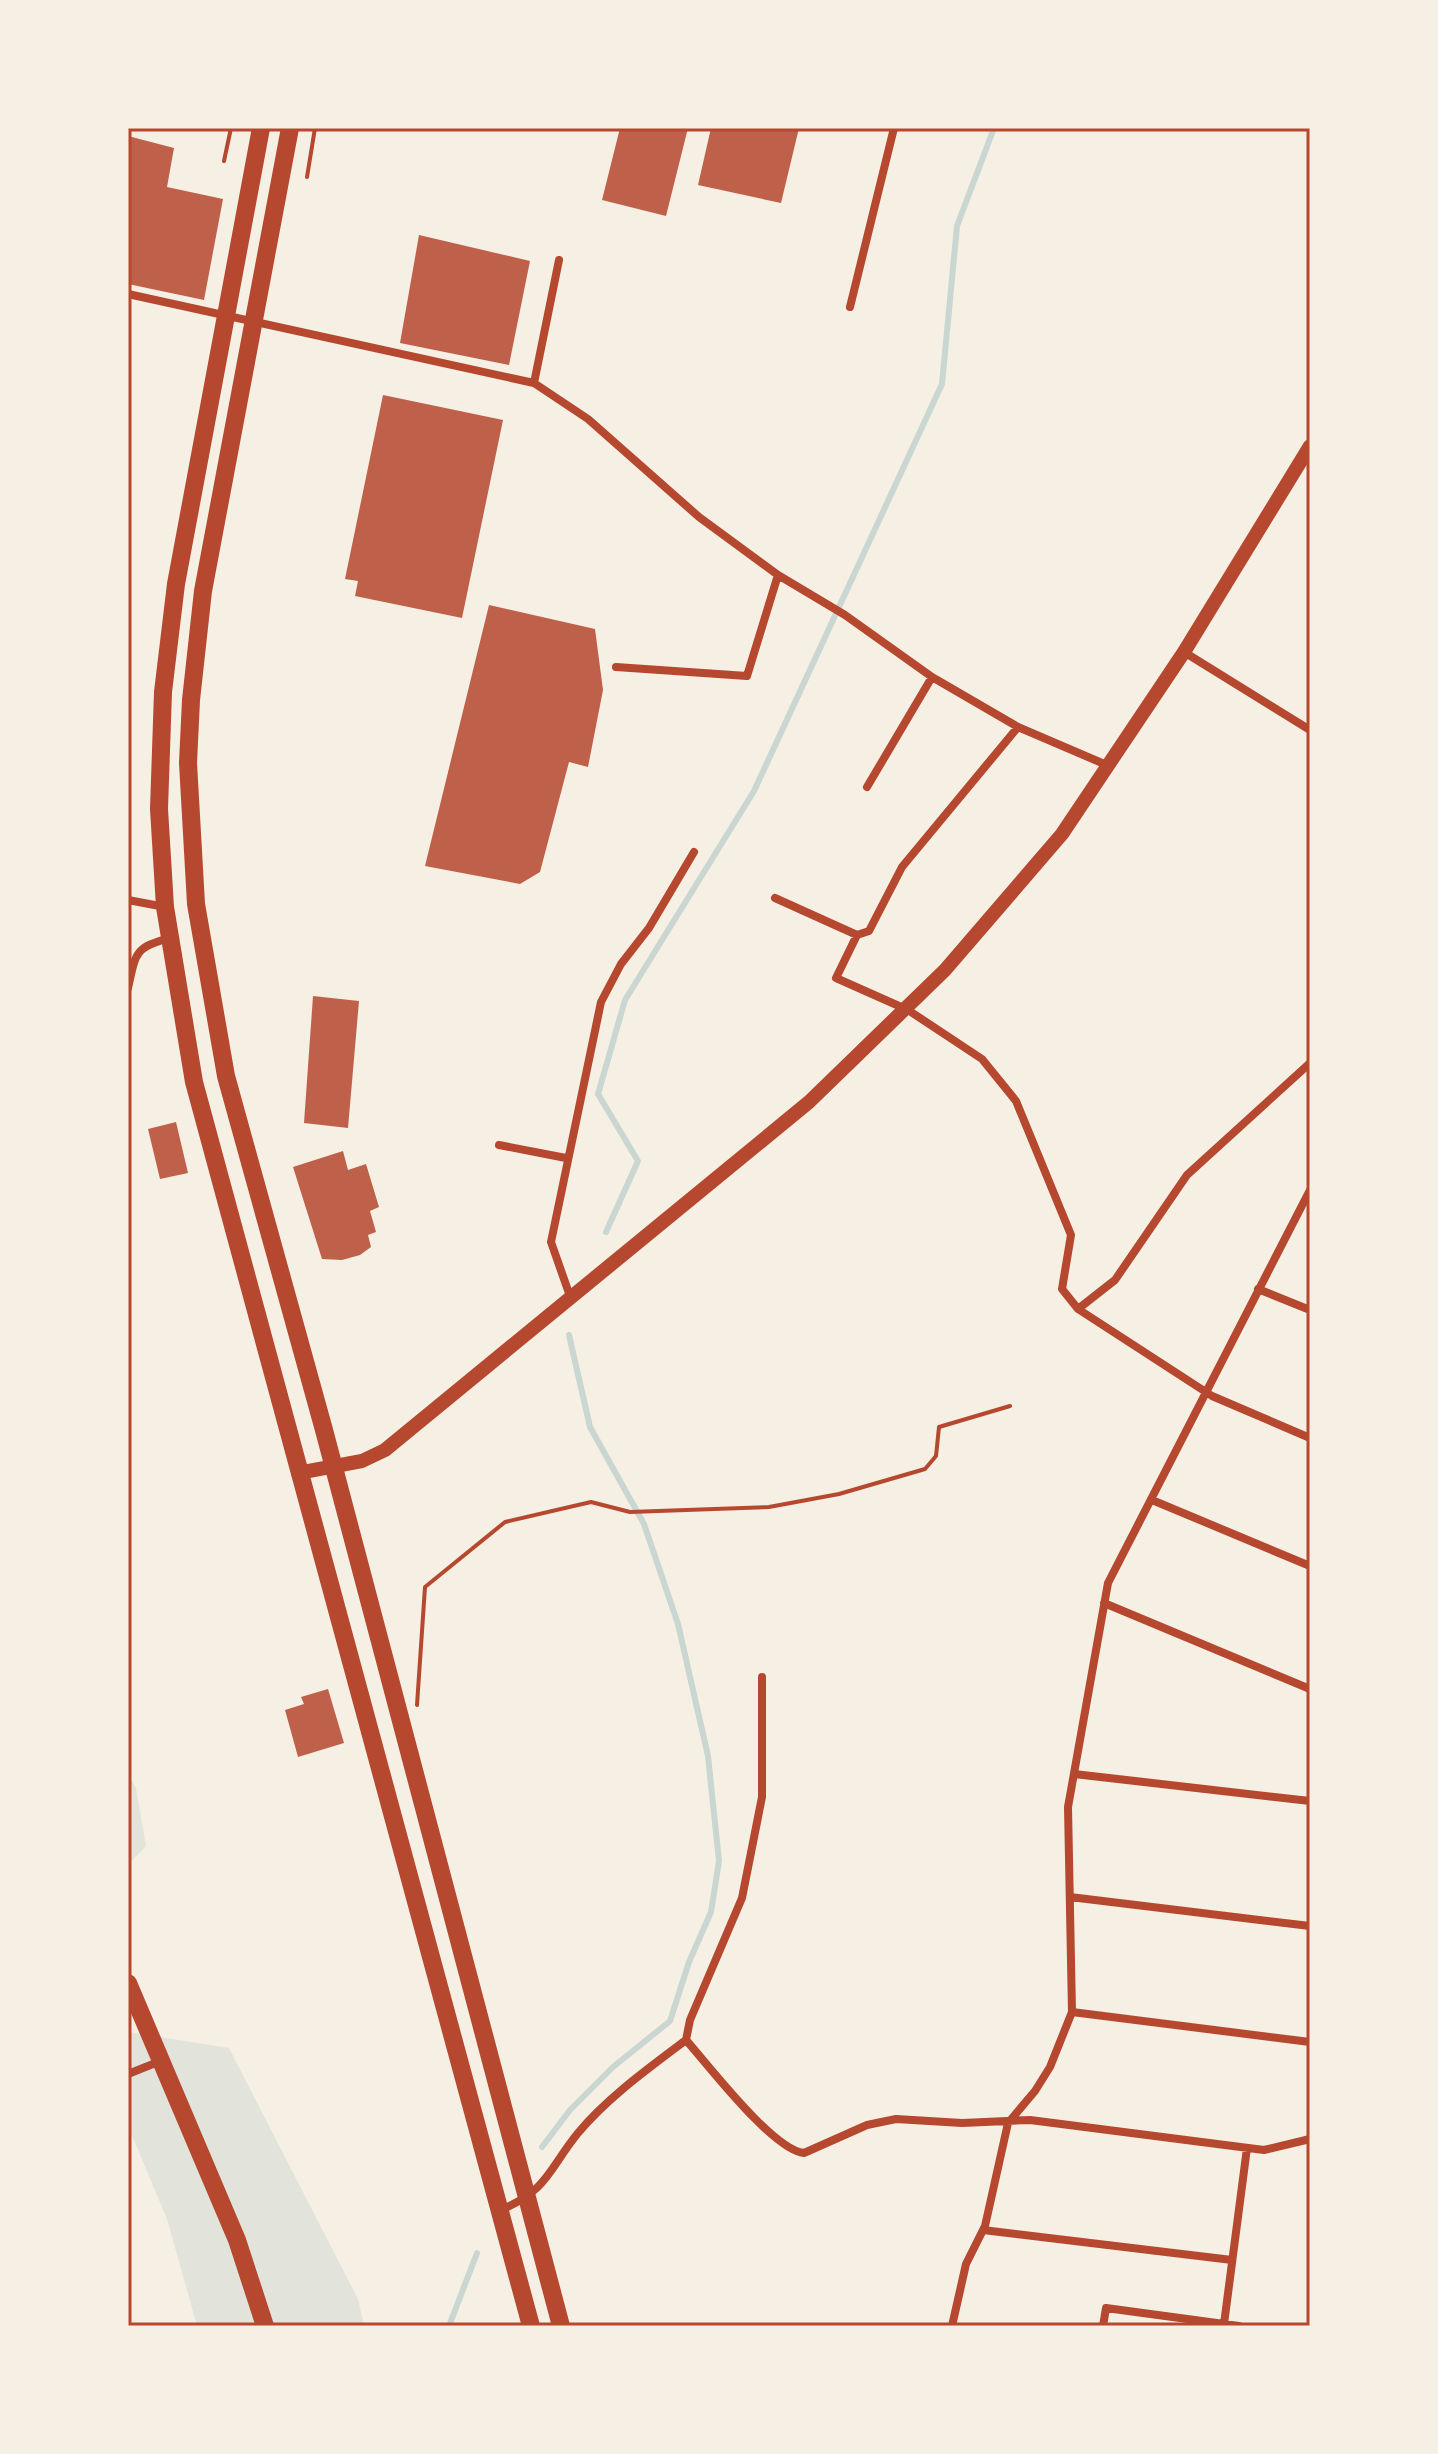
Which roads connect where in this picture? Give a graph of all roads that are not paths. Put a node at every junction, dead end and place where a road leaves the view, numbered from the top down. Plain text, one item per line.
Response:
1 (261, 128) edge
2 (290, 128) edge
3 (894, 128) edge
4 (559, 260) dead end
5 (128, 294) edge
6 (850, 307) dead end
7 (226, 314) junction
8 (254, 321) junction
9 (534, 383) junction
10 (1310, 446) edge
11 (778, 575) junction
12 (1184, 652) junction
13 (616, 667) dead end
14 (932, 677) junction
15 (1018, 727) junction
16 (1310, 730) edge
17 (1109, 766) junction
18 (867, 787) dead end
19 (694, 852) dead end
20 (775, 898) dead end
21 (128, 900) edge
22 (165, 907) junction
23 (857, 935) junction
24 (169, 938) junction
25 (128, 988) edge
26 (908, 1010) junction
27 (216, 1025) junction
28 (184, 1033) junction
29 (1310, 1063) edge
30 (499, 1145) dead end
31 (566, 1158) junction
32 (1310, 1190) edge
33 (1258, 1289) junction
34 (571, 1299) junction
35 (1078, 1309) junction
36 (1310, 1310) edge
37 (1206, 1393) junction
38 (1310, 1438) edge
39 (333, 1467) junction
40 (298, 1473) junction
41 (1152, 1500) junction
42 (1310, 1566) edge
43 (1104, 1603) junction
44 (762, 1677) dead end
45 (1310, 1689) edge
46 (1074, 1774) junction
47 (1310, 1801) edge
48 (1070, 1897) junction
49 (1310, 1926) edge
50 (128, 1983) edge
51 (1072, 2012) junction
52 (686, 2040) junction
53 (1310, 2042) edge
54 (163, 2059) junction
55 (128, 2074) edge
56 (1010, 2121) junction
57 (1310, 2139) edge
58 (1247, 2148) junction
59 (527, 2198) junction
60 (500, 2210) junction
61 (983, 2230) junction
62 (1232, 2260) junction
63 (1224, 2324) junction
64 (265, 2326) edge
65 (531, 2326) edge
66 (561, 2326) edge
67 (952, 2326) edge
68 (1103, 2326) edge
69 (1239, 2326) edge

1 - 7 highway
2 - 8 highway
3 - 6 street
4 - 9 street
5 - 7 street
7 - 8 street
7 - 22 highway
8 - 9 street
8 - 27 highway
9 - 11 street
10 - 12 main road
11 - 13 street
11 - 14 street
12 - 16 street
12 - 17 main road
14 - 15 street
14 - 18 street
15 - 17 street
15 - 23 street
17 - 26 main road
19 - 31 street
20 - 23 street
21 - 22 street
22 - 24 highway
23 - 26 street
24 - 25 street
24 - 28 highway
26 - 34 main road
26 - 35 street
27 - 28 highway
27 - 39 highway
28 - 40 highway
29 - 35 street
30 - 31 street
31 - 34 street
32 - 33 street
33 - 36 street
33 - 37 street
34 - 39 main road
35 - 37 street
37 - 38 street
37 - 41 street
39 - 40 main road
39 - 59 highway
40 - 60 highway
41 - 42 street
41 - 43 street
43 - 45 street
43 - 46 street
44 - 52 street
46 - 47 street
46 - 48 street
48 - 49 street
48 - 51 street
50 - 54 highway
51 - 53 street
51 - 56 street
52 - 56 street
52 - 59 street
54 - 55 street
54 - 64 highway
56 - 58 street
56 - 61 street
57 - 58 street
58 - 62 street
59 - 60 street
59 - 66 highway
60 - 65 highway
61 - 62 street
61 - 67 street
62 - 63 street
63 - 68 street
63 - 69 street

